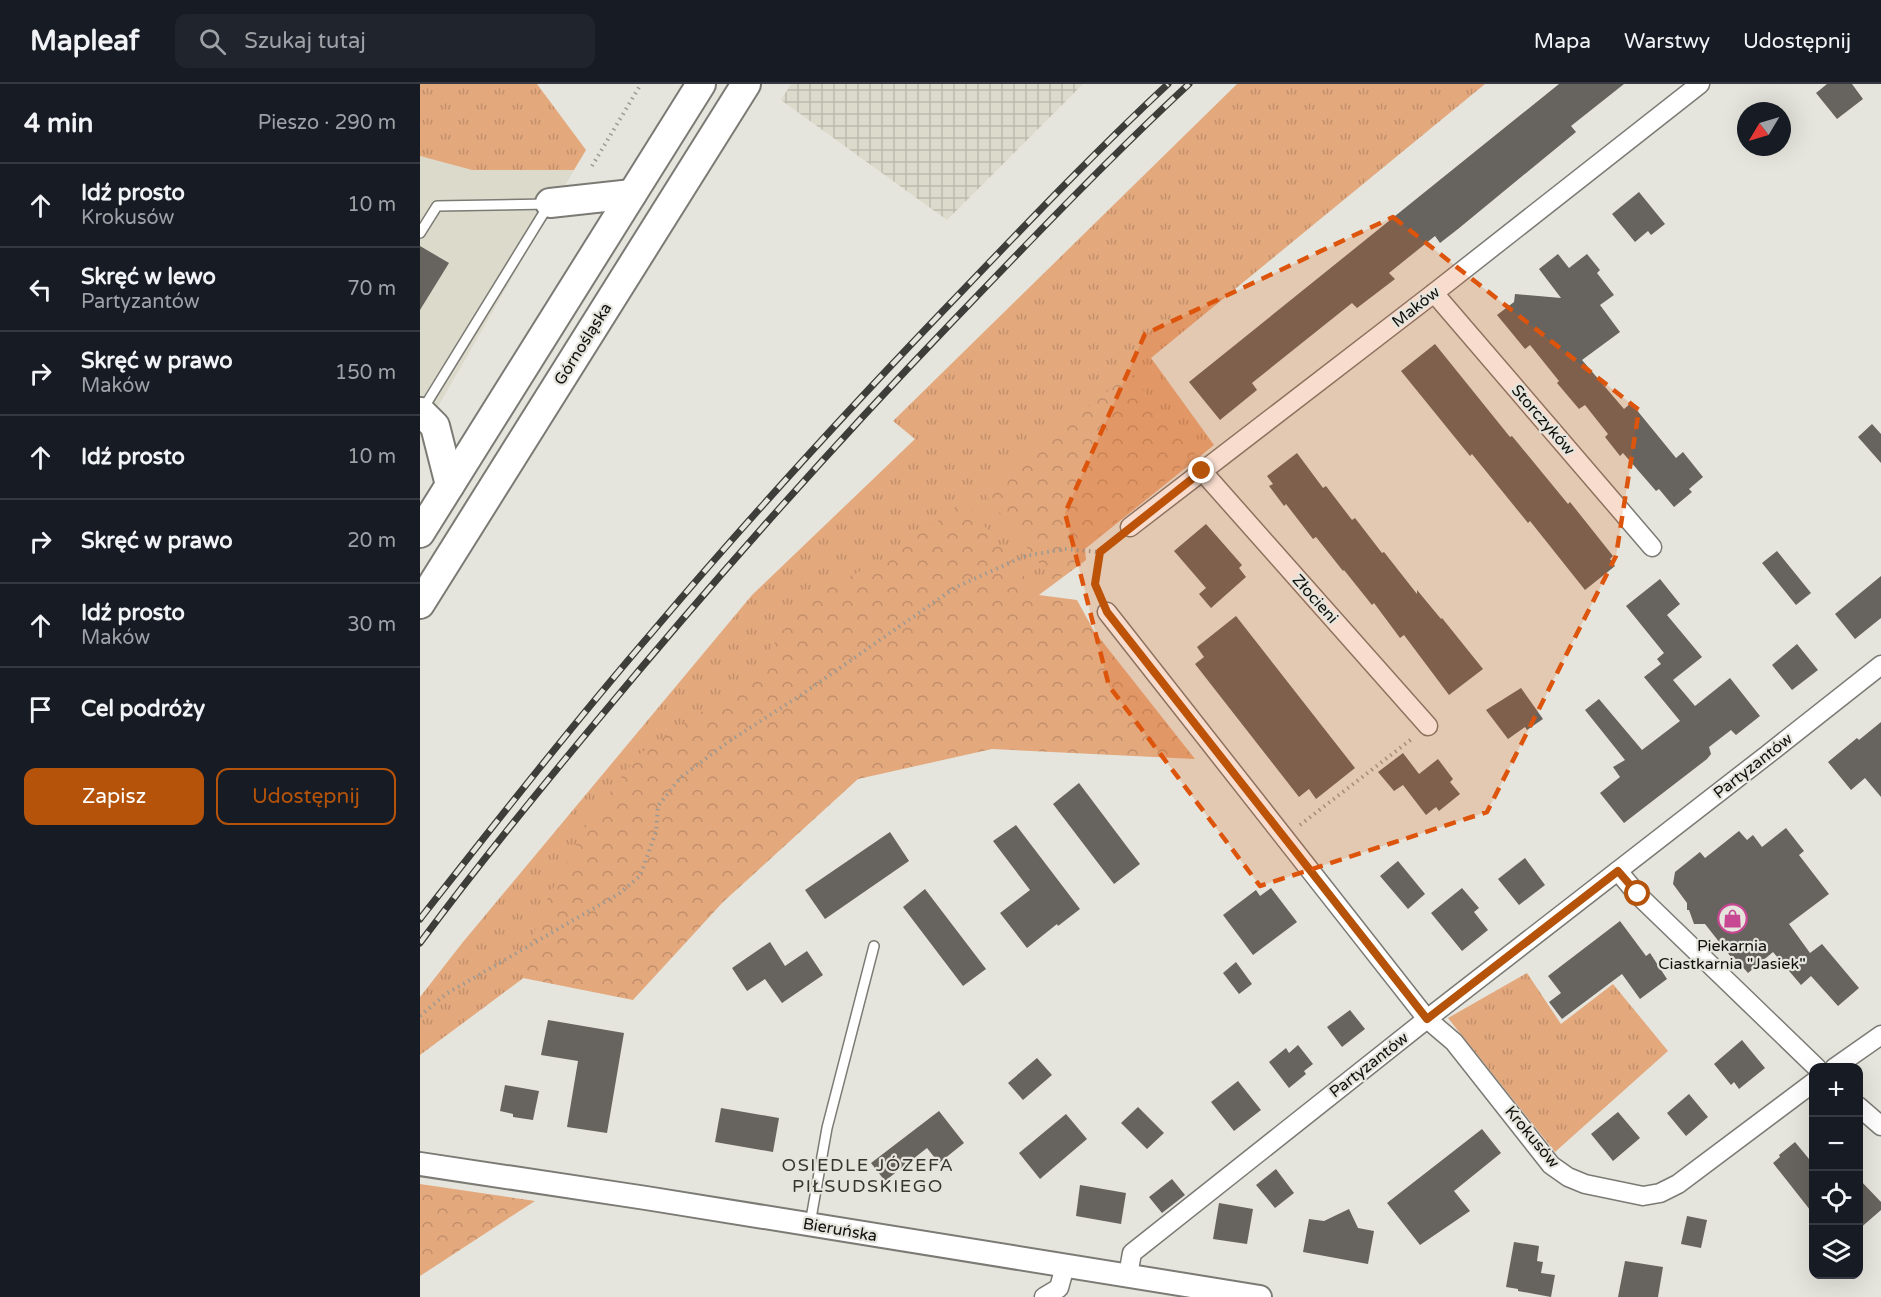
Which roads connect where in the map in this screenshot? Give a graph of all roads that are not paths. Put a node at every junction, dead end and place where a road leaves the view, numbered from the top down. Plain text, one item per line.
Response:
1 (701, 84) edge
2 (746, 84) edge
3 (1700, 84) edge
4 (632, 194) junction
5 (550, 204) junction
6 (420, 233) edge
7 (1434, 293) junction
8 (420, 412) edge
9 (1202, 471) junction
10 (450, 485) junction
11 (1130, 527) road end
12 (420, 533) edge
13 (1652, 547) dead end
14 (420, 604) edge
15 (1107, 612) road end
16 (1881, 664) edge
17 (1428, 726) road end
18 (1618, 871) junction
19 (874, 946) dead end
20 (1427, 1019) junction
21 (1881, 1035) edge
22 (1812, 1063) edge
23 (1841, 1063) edge
24 (1809, 1086) edge
25 (1863, 1110) edge
26 (1881, 1126) edge
27 (420, 1164) edge
28 (810, 1224) junction
29 (1065, 1266) junction
30 (1128, 1275) junction
31 (1044, 1297) edge
32 (1260, 1297) edge

1 - 4 main road
2 - 14 main road, Górnośląska
3 - 7 street, Maków
4 - 5 main road
4 - 10 main road
5 - 6 lane
5 - 8 lane
7 - 9 street, Maków
7 - 13 street, Storczyków
8 - 10 main road
9 - 11 street, Maków
9 - 17 street, Złocieni
10 - 12 main road
15 - 20 street
16 - 18 street, Partyzantów
18 - 20 street, Partyzantów
18 - 22 street
19 - 28 lane
20 - 24 street, Krokusów
20 - 30 street, Partyzantów
21 - 23 street
25 - 26 street
27 - 28 street, Bieruńska
28 - 29 street, Bieruńska
29 - 30 street, Bieruńska
29 - 31 street
30 - 32 street, Bieruńska

